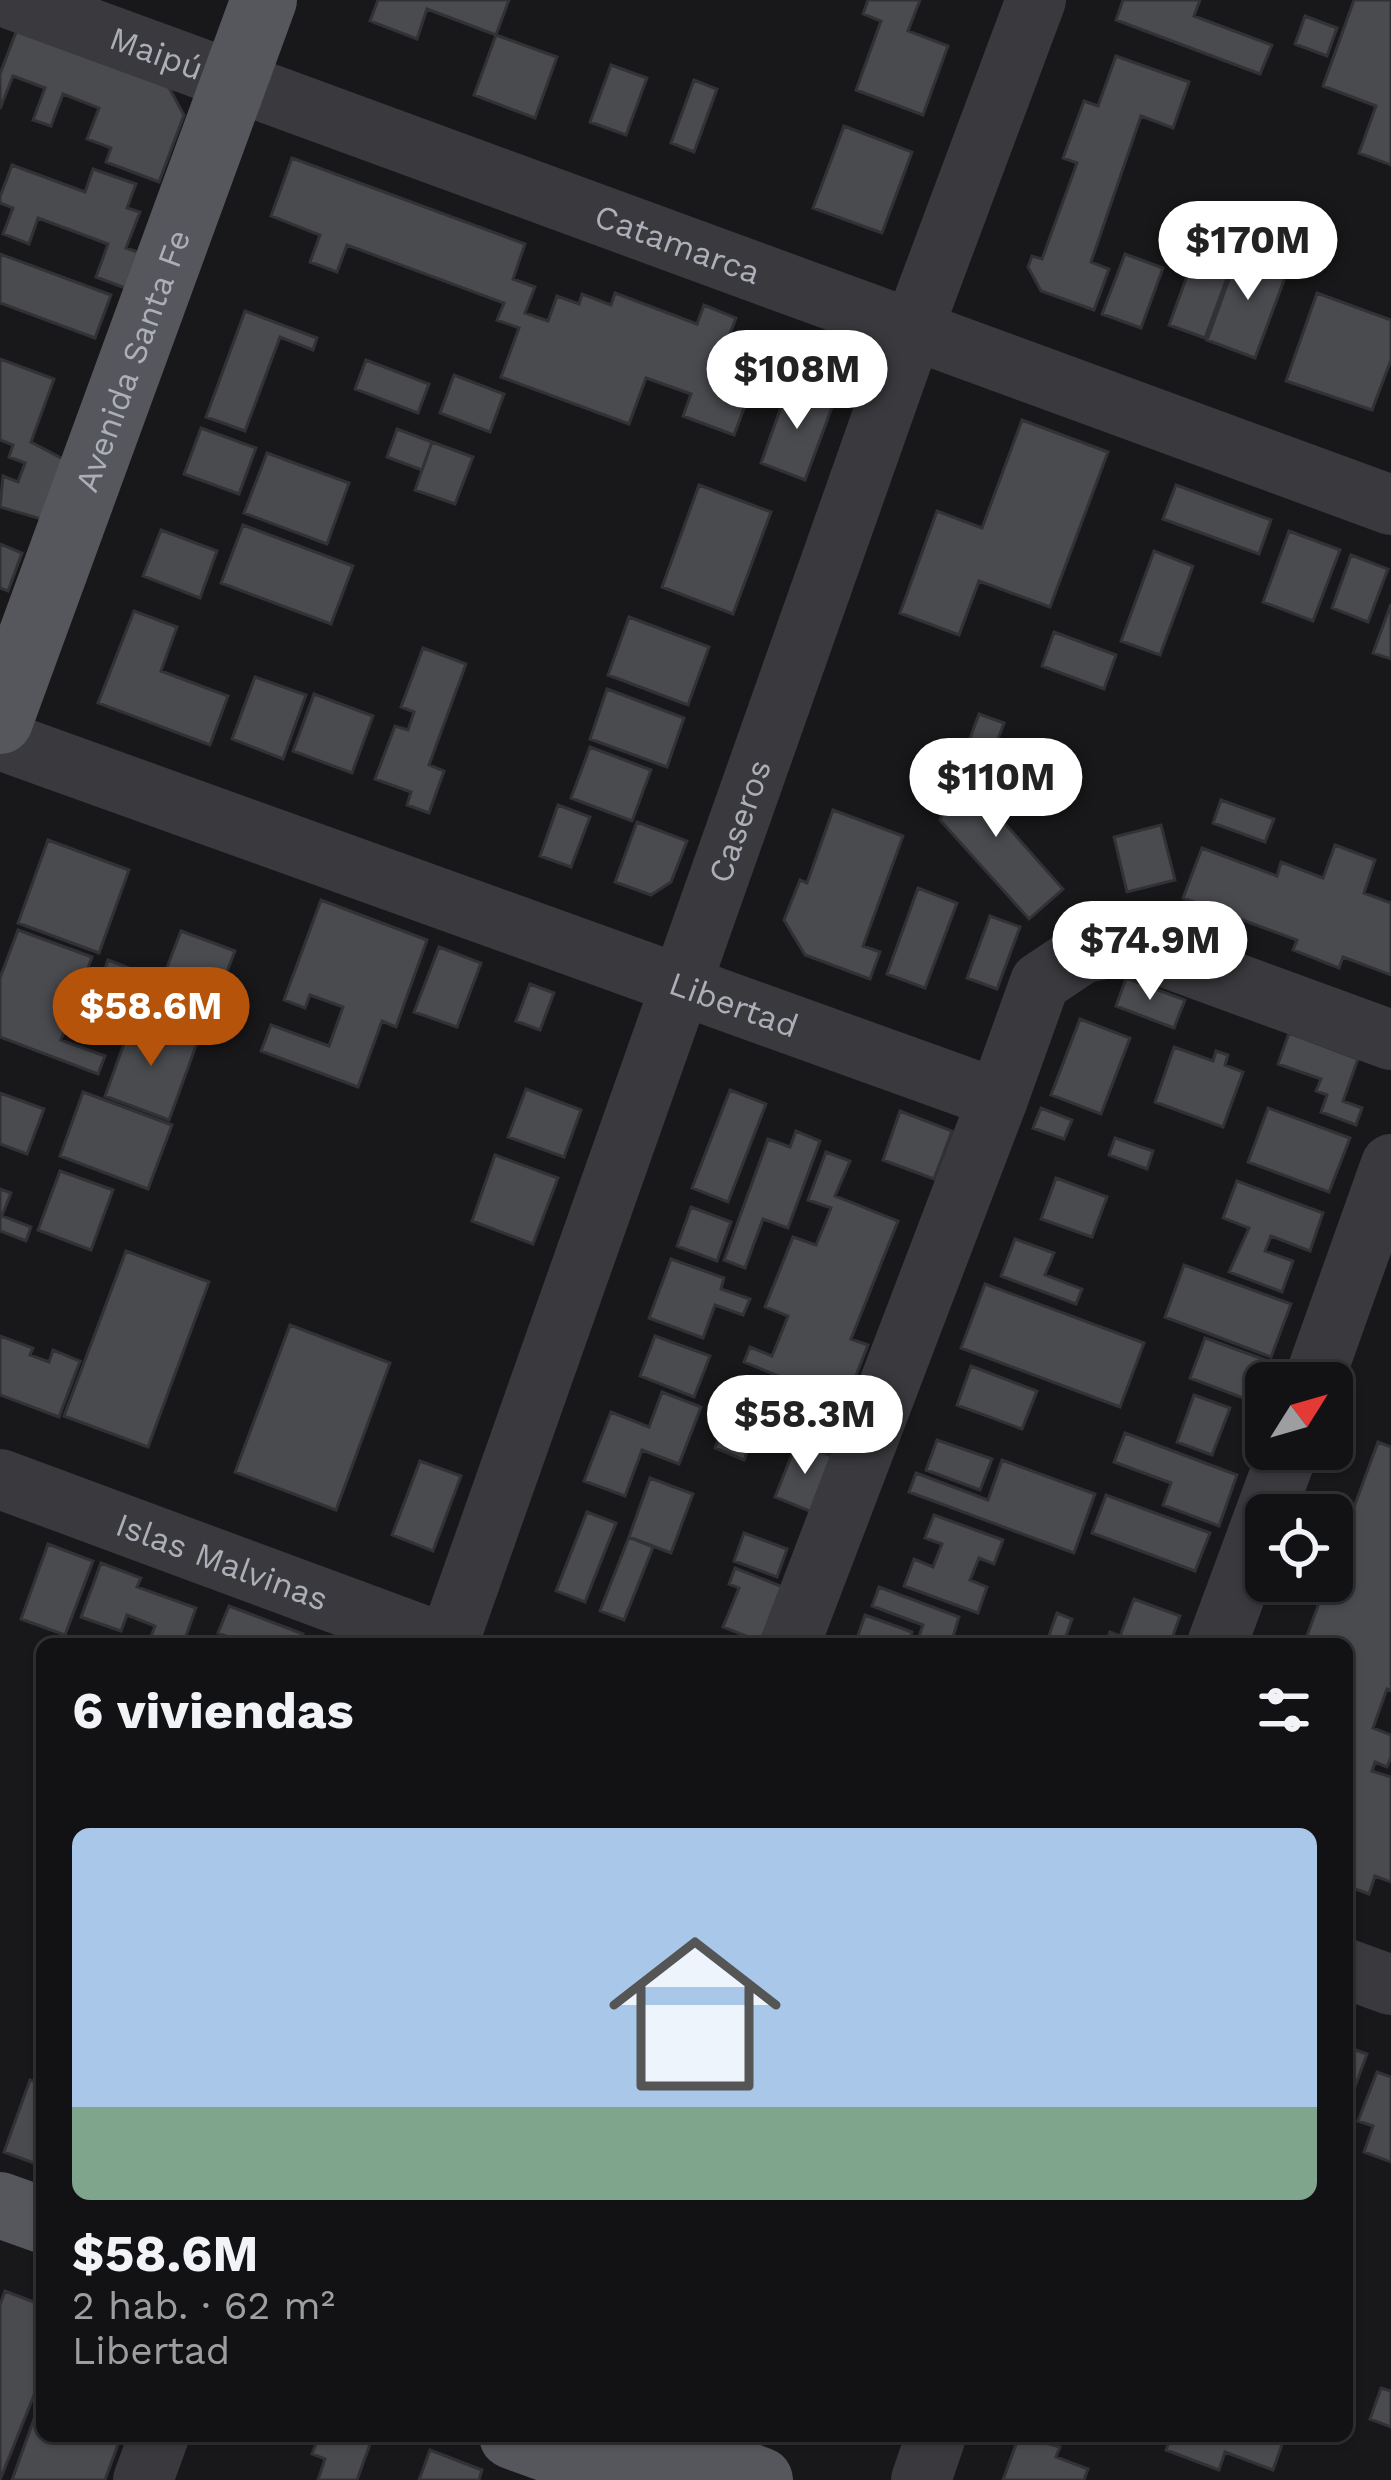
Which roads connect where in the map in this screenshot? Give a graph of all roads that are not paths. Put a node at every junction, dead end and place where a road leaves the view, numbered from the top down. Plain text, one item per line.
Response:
1 (14, 0) edge
2 (264, 0) edge
3 (1036, 0) edge
4 (234, 82) junction
5 (913, 329) junction
6 (1391, 505) edge
7 (0, 721) edge
8 (0, 740) edge
9 (681, 982) junction
10 (1391, 1040) edge
11 (998, 1099) junction
12 (1391, 1163) edge
13 (1381, 1229) edge
14 (1322, 1362) edge
15 (1280, 1470) edge
16 (0, 1479) edge
17 (431, 1638) edge
18 (449, 1638) edge
19 (792, 1638) edge
20 (1219, 1638) edge
21 (1353, 1971) edge
22 (1391, 1985) edge
23 (0, 2205) edge
24 (36, 2218) edge
25 (0, 2250) edge
26 (36, 2263) edge
27 (157, 2442) edge
28 (529, 2442) edge
29 (655, 2442) edge
30 (935, 2442) edge
31 (142, 2480) edge
32 (634, 2480) edge
33 (760, 2480) edge
34 (921, 2480) edge

1 - 4 street, Maipú
2 - 4 main road, Avenida Santa Fe
3 - 5 street, Caseros
4 - 5 street, Catamarca
4 - 7 main road, Avenida Santa Fe
5 - 6 street, Catamarca
5 - 9 street, Caseros
8 - 9 street, Libertad
9 - 11 street, Libertad
9 - 18 street, Caseros
10 - 11 street
11 - 19 street
12 - 13 street
13 - 14 street
15 - 20 street
16 - 17 street, Islas Malvinas
21 - 22 street
23 - 24 main road
25 - 26 main road
27 - 31 street
28 - 32 main road
29 - 33 main road
30 - 34 street

